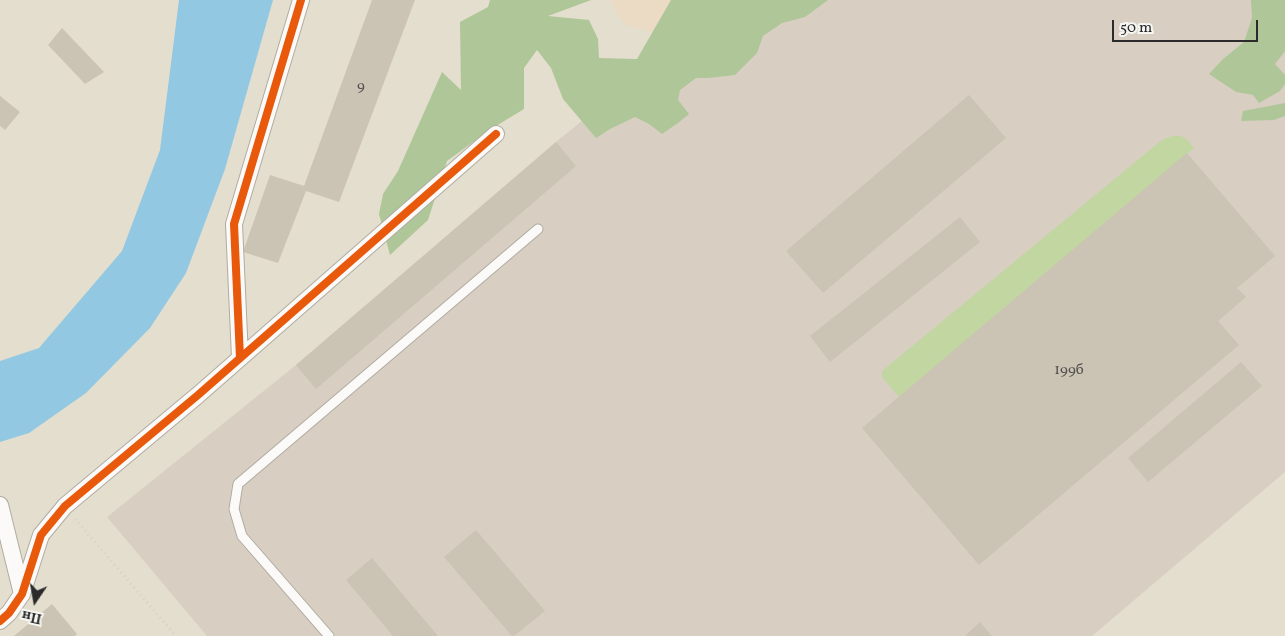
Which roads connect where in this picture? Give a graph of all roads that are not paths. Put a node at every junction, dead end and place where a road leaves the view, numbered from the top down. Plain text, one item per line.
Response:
1 (301, 0) edge
2 (496, 134) dead end
3 (538, 229) dead end
4 (240, 358) junction
5 (0, 505) edge
6 (22, 594) junction
7 (0, 621) edge
8 (329, 636) edge

1 - 4 street
2 - 4 street
3 - 8 lane
4 - 6 street
5 - 6 street
6 - 7 street

